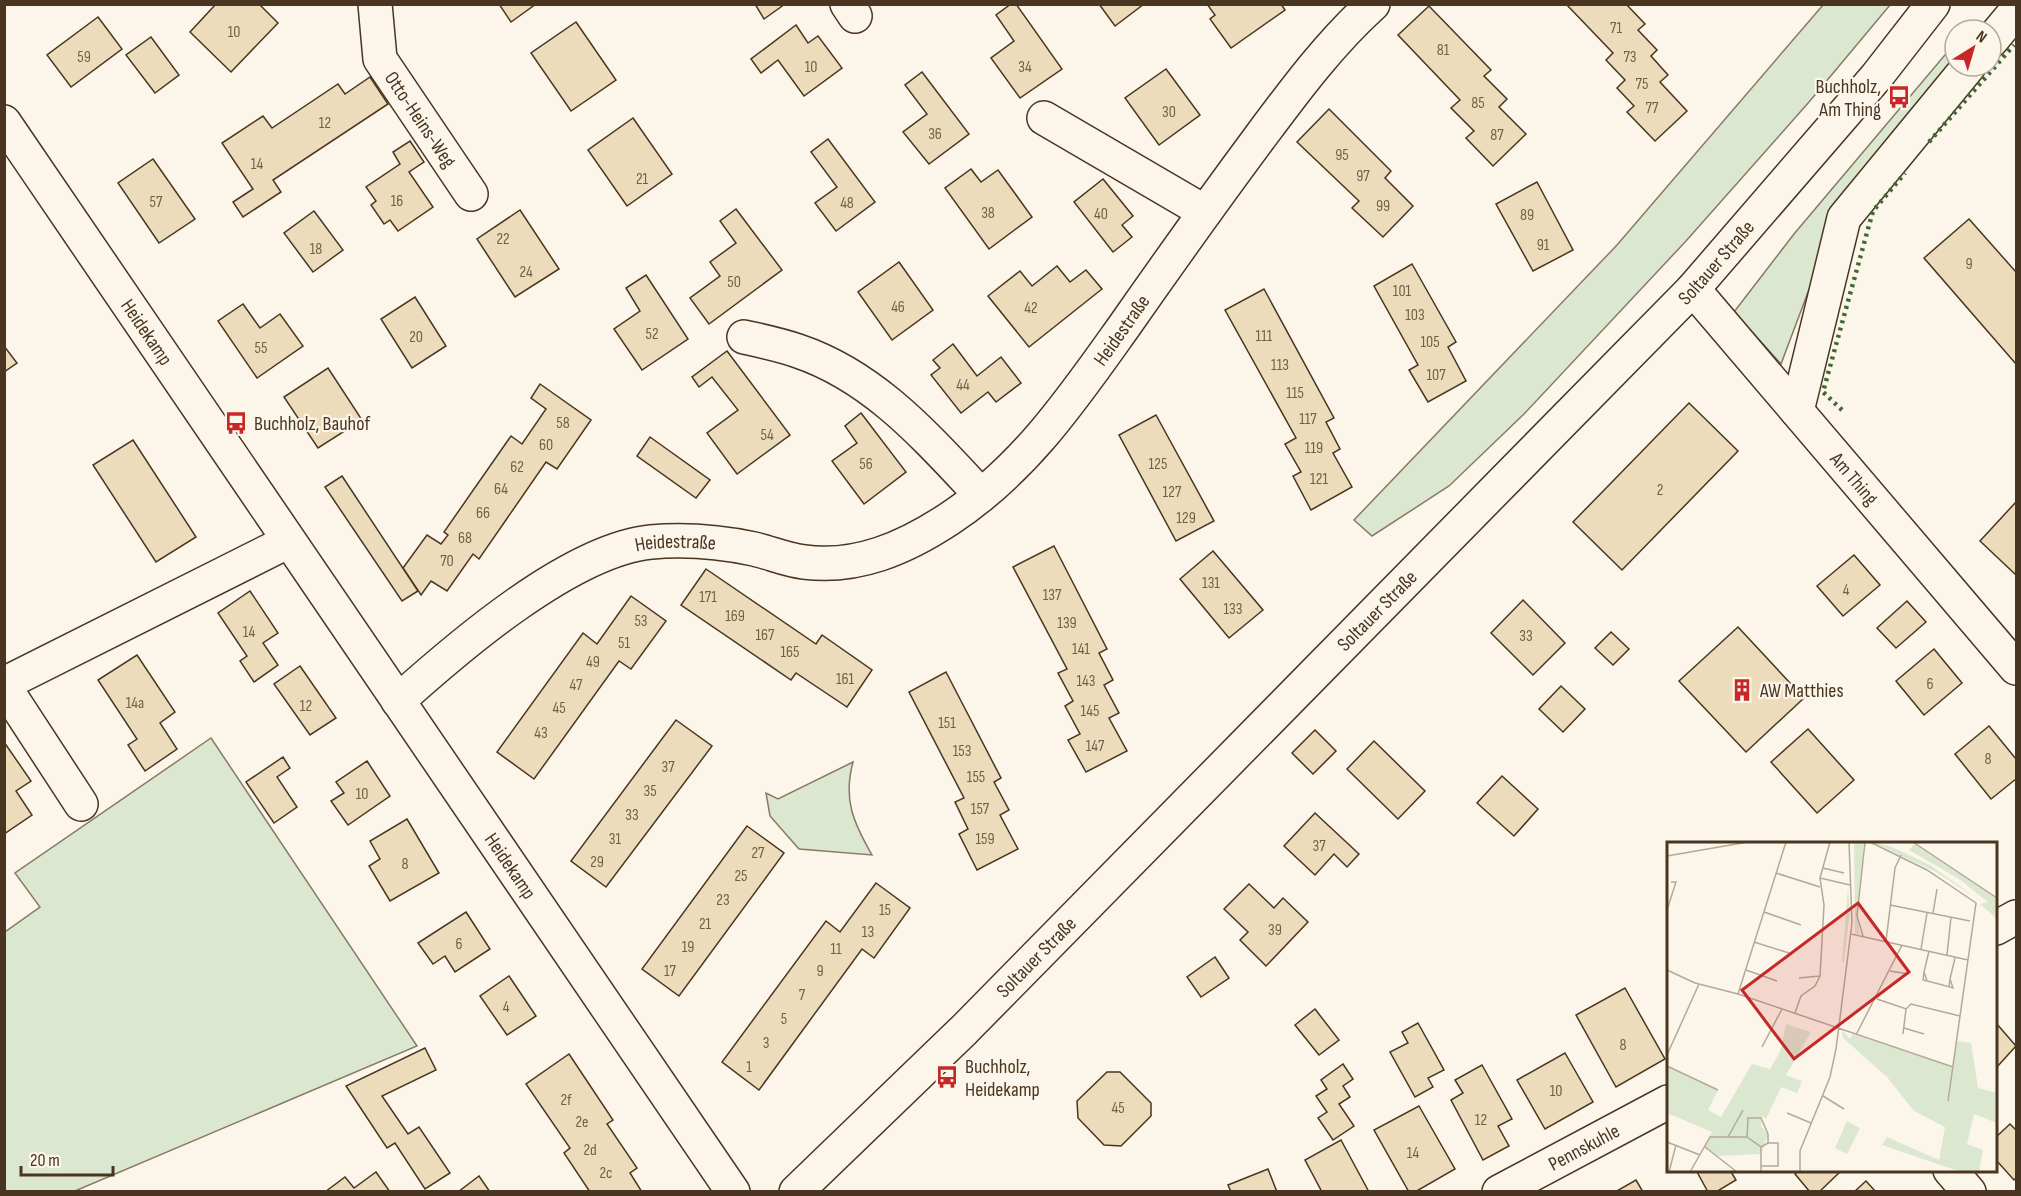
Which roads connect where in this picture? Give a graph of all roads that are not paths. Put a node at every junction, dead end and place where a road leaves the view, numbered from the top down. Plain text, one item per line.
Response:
1 (375, 4) edge
2 (1933, 4) edge
3 (1356, 10) edge
4 (2016, 11) edge
5 (2003, 27) edge
6 (1959, 78) edge
7 (1044, 118) dead end
8 (4, 122) edge
9 (471, 194) dead end
10 (1205, 212) junction
11 (1693, 289) junction
12 (744, 337) dead end
13 (1797, 411) junction
14 (981, 495) junction
15 (289, 541) junction
16 (2016, 667) edge
17 (4, 685) edge
18 (398, 701) junction
19 (81, 804) dead end
20 (2016, 917) edge
21 (1997, 927) edge
22 (1667, 1102) edge
23 (1952, 1172) edge
24 (733, 1191) edge
25 (796, 1191) edge
26 (1499, 1191) edge
27 (1969, 1191) edge

1 - 9 street, Otto-Heins-Weg
2 - 11 street, Soltauer Straße
3 - 10 street, Heidestraße
4 - 5 street
6 - 13 street
7 - 10 street
8 - 15 street, Heidekamp
10 - 14 street, Heidestraße
11 - 13 street, Am Thing
11 - 25 street, Soltauer Straße
12 - 14 street
13 - 16 street, Am Thing
14 - 18 street, Heidestraße
15 - 17 street
15 - 18 street, Heidekamp
17 - 19 street
18 - 24 street, Heidekamp
20 - 21 street
22 - 26 street, Pennskuhle
23 - 27 street

